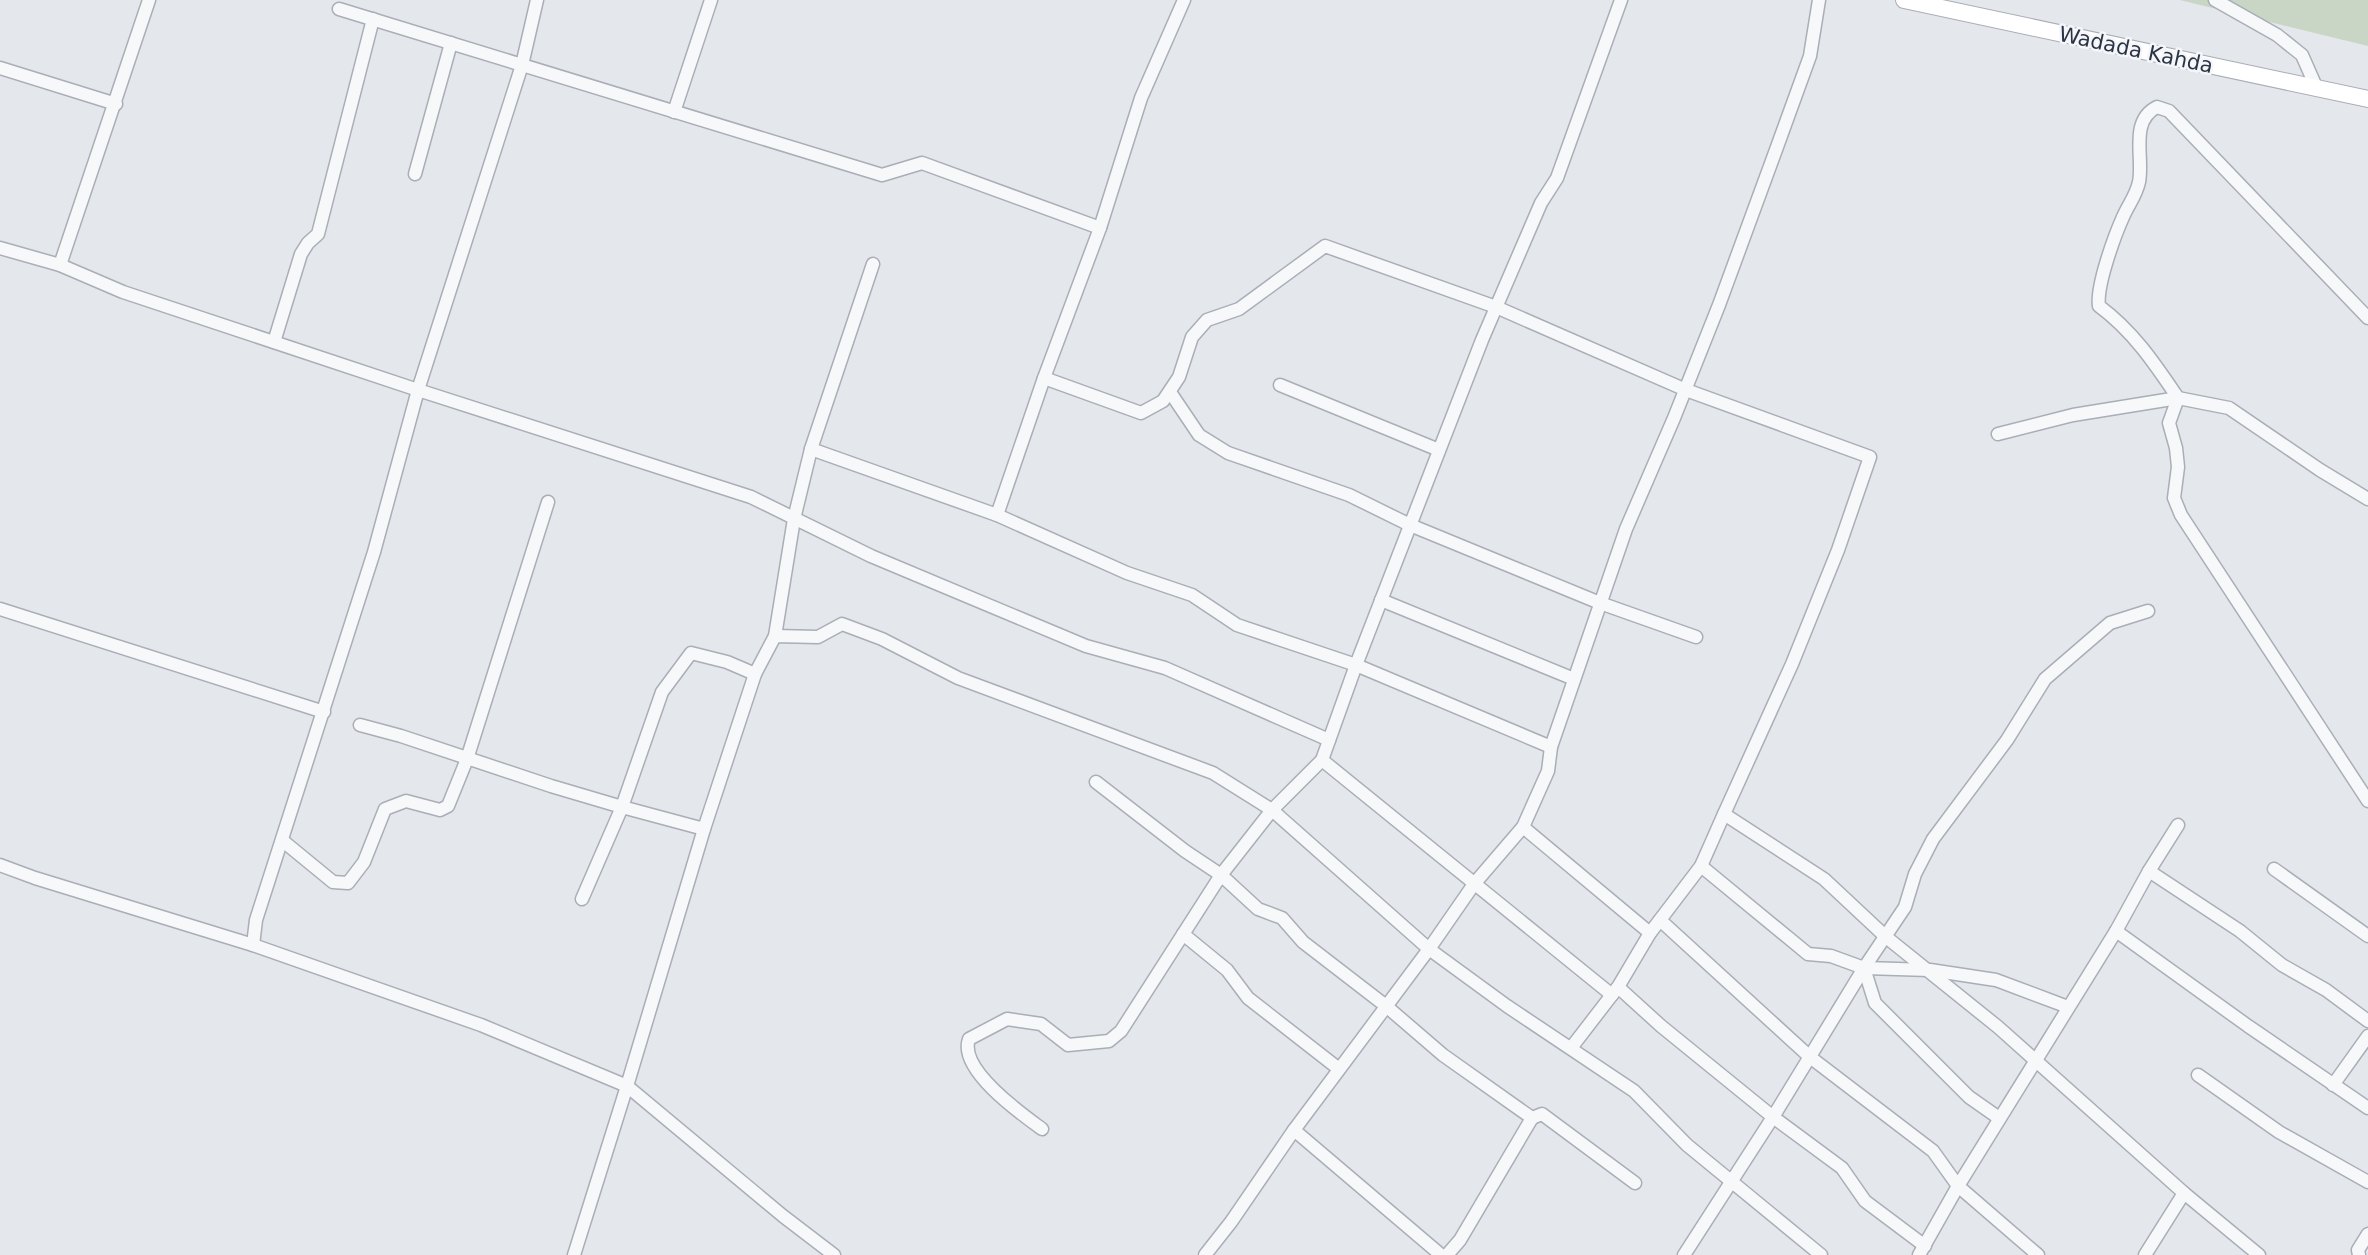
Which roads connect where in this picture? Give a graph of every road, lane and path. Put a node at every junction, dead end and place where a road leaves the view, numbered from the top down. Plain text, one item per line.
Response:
1 (149, 0) edge
2 (537, 0) edge
3 (711, 0) edge
4 (1184, 0) edge
5 (1621, 0) edge
6 (1819, 0) edge
7 (1904, 0) edge
8 (2215, 0) edge
9 (339, 9) dead end
10 (373, 19) junction
11 (451, 43) junction
12 (522, 65) junction
13 (0, 68) edge
14 (2317, 89) junction
15 (2368, 99) edge
16 (116, 104) junction
17 (674, 112) junction
18 (415, 174) dead end
19 (1100, 228) junction
20 (0, 248) edge
21 (873, 264) dead end
22 (60, 265) junction
23 (1496, 307) junction
24 (2368, 318) edge
25 (274, 342) junction
26 (1044, 378) junction
27 (1280, 385) dead end
28 (418, 390) junction
29 (1686, 390) junction
30 (1170, 392) junction
31 (2178, 398) junction
32 (1998, 435) dead end
33 (811, 449) junction
34 (1439, 450) junction
35 (2368, 499) edge
36 (548, 502) dead end
37 (997, 515) junction
38 (793, 519) junction
39 (1410, 526) junction
40 (1381, 600) junction
41 (1600, 603) junction
42 (0, 609) edge
43 (2148, 611) dead end
44 (775, 636) junction
45 (1696, 637) dead end
46 (1356, 665) junction
47 (755, 674) junction
48 (1574, 680) junction
49 (324, 712) junction
50 (359, 725) dead end
51 (1329, 740) junction
52 (1551, 747) junction
53 (467, 759) junction
54 (1322, 760) junction
55 (1096, 782) dead end
56 (2368, 801) edge
57 (622, 807) junction
58 (1272, 810) junction
59 (1724, 814) junction
60 (2178, 825) dead end
61 (1522, 827) junction
62 (704, 829) junction
63 (283, 841) junction
64 (0, 865) edge
65 (1701, 866) junction
66 (2274, 869) dead end
67 (2149, 871) junction
68 (1221, 875) junction
69 (1474, 884) junction
70 (582, 899) dead end
71 (1660, 920) junction
72 (2116, 931) junction
73 (1650, 933) junction
74 (1183, 934) junction
75 (2368, 936) edge
76 (1886, 937) junction
77 (253, 946) junction
78 (1429, 949) junction
79 (1864, 968) junction
80 (1930, 970) junction
81 (1615, 991) junction
82 (1386, 1006) junction
83 (2068, 1007) junction
84 (2368, 1021) edge
85 (2368, 1036) edge
86 (1571, 1048) junction
87 (1811, 1057) junction
88 (2034, 1061) junction
89 (1339, 1069) junction
90 (2198, 1075) dead end
91 (2333, 1085) junction
92 (627, 1086) junction
93 (2368, 1108) edge
94 (1773, 1117) junction
95 (1532, 1118) junction
96 (2000, 1118) junction
97 (1042, 1129) dead end
98 (1294, 1130) junction
99 (1731, 1181) junction
100 (2368, 1181) edge
101 (1635, 1182) dead end
102 (1958, 1186) junction
103 (2184, 1193) junction
104 (2368, 1234) edge
105 (1922, 1251) edge
106 (574, 1255) edge
107 (834, 1255) edge
108 (1205, 1255) edge
109 (1441, 1255) edge
110 (1447, 1255) edge
111 (1685, 1255) edge
112 (1821, 1255) edge
113 (2038, 1255) edge
114 (2145, 1255) edge
115 (2259, 1255) edge
116 (2359, 1255) edge

1 - 16 street
2 - 12 street
3 - 17 street
4 - 19 street
5 - 23 street
6 - 29 street
7 - 14 main road, Wadada Kahda
8 - 14 street
9 - 10 street
10 - 11 street
10 - 25 street
11 - 12 street
11 - 18 street
12 - 17 street
12 - 28 street
13 - 16 street
14 - 15 main road, Wadada Kahda
16 - 22 street
17 - 19 street
19 - 26 street
20 - 22 street
21 - 33 street
22 - 25 street
23 - 29 street
23 - 30 street
23 - 34 street
24 - 31 street
25 - 28 street
26 - 30 street
26 - 37 street
27 - 34 street
28 - 38 street
28 - 49 street
29 - 41 street
29 - 59 street
30 - 39 street
31 - 32 street
31 - 35 street
31 - 56 street
33 - 37 street
33 - 38 street
34 - 39 street
36 - 53 street
37 - 46 street
38 - 44 street
38 - 51 street
39 - 40 street
39 - 41 street
40 - 46 street
40 - 48 street
41 - 45 street
41 - 48 street
42 - 49 street
43 - 76 street
44 - 47 street
44 - 58 street
46 - 51 street
46 - 52 street
47 - 57 street
47 - 62 street
48 - 52 street
49 - 63 street
50 - 53 street
51 - 54 street
52 - 61 street
53 - 57 street
53 - 63 street
54 - 58 street
54 - 69 street
55 - 68 street
57 - 62 street
57 - 70 street
58 - 68 street
58 - 78 street
59 - 65 street
59 - 76 street
60 - 67 street
61 - 69 street
61 - 73 street
62 - 92 street
63 - 77 street
64 - 77 street
65 - 71 street
65 - 79 street
66 - 75 street
67 - 72 street
67 - 84 street
68 - 74 street
68 - 82 street
69 - 78 street
69 - 81 street
71 - 73 street
71 - 87 street
72 - 83 street
72 - 91 street
73 - 81 street
74 - 89 street
74 - 97 street
76 - 79 street
76 - 80 street
77 - 92 street
78 - 82 street
78 - 86 street
79 - 80 street
79 - 87 street
79 - 96 street
80 - 83 street
80 - 88 street
81 - 86 street
81 - 94 street
82 - 89 street
82 - 95 street
83 - 88 street
85 - 91 street
86 - 99 street
87 - 94 street
87 - 102 street
88 - 96 street
88 - 103 street
89 - 98 street
90 - 100 street
91 - 93 street
92 - 106 street
92 - 107 street
94 - 99 street
94 - 105 street
95 - 101 street
95 - 110 street
96 - 102 street
98 - 108 street
98 - 109 street
99 - 111 street
99 - 112 street
102 - 105 street
102 - 113 street
103 - 114 street
103 - 115 street
104 - 116 street

